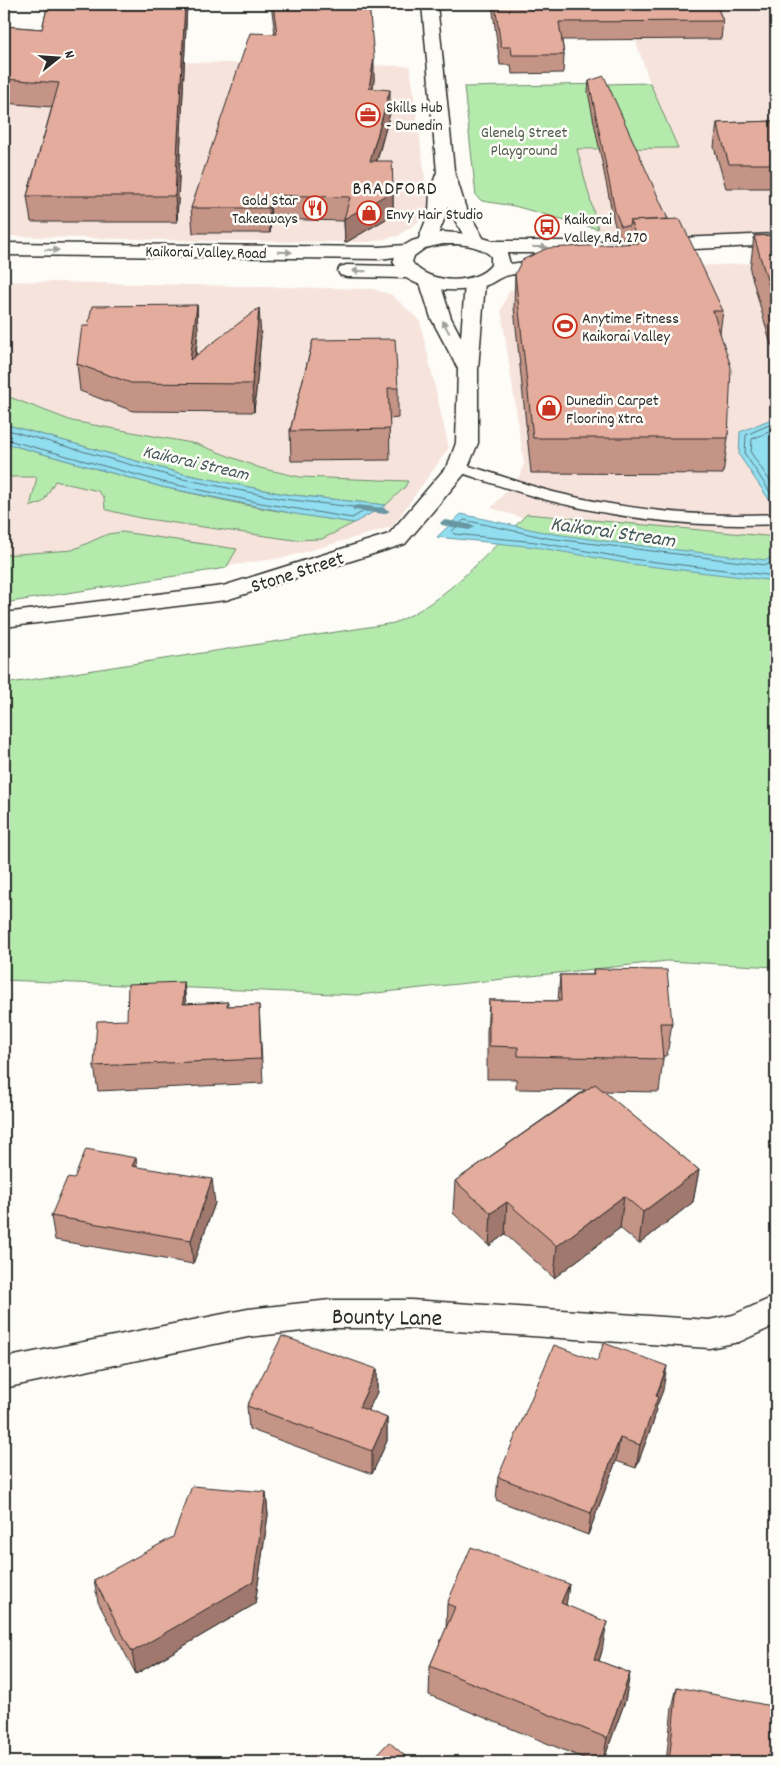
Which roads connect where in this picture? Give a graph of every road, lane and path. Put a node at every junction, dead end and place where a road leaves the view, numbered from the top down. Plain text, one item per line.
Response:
1 (429, 4) edge
2 (444, 170) junction
3 (776, 239) edge
4 (427, 241) junction
5 (483, 244) junction
6 (4, 249) edge
7 (408, 250) junction
8 (636, 252) junction
9 (776, 252) edge
10 (330, 271) dead end
11 (499, 271) junction
12 (408, 272) junction
13 (430, 283) junction
14 (475, 283) junction
15 (468, 369) junction
16 (458, 467) junction
17 (776, 519) edge
18 (758, 520) joint
19 (4, 620) edge
20 (771, 1312) dead end
21 (4, 1373) edge

1 - 2 street
2 - 4 street
2 - 5 street
3 - 8 street, Kaikorai Valley Road
4 - 5 street, Kaikorai Valley Road
4 - 7 street, Kaikorai Valley Road
5 -> 8 street, Kaikorai Valley Road
5 - 11 street
6 -> 7 street, Kaikorai Valley Road
7 - 12 street
8 - 9 street, Kaikorai Valley Road
8 - 11 street, Kaikorai Valley Road
12 -> 10 street, Kaikorai Valley Road
11 - 14 street, Kaikorai Valley Road
12 - 13 street, Kaikorai Valley Road
13 - 14 street, Kaikorai Valley Road
15 -> 13 street, Stone Street
14 - 15 street, Stone Street
15 - 16 street, Stone Street
16 - 18 lane
16 - 19 street, Stone Street
17 - 18 lane
20 - 21 street, Bounty Lane

